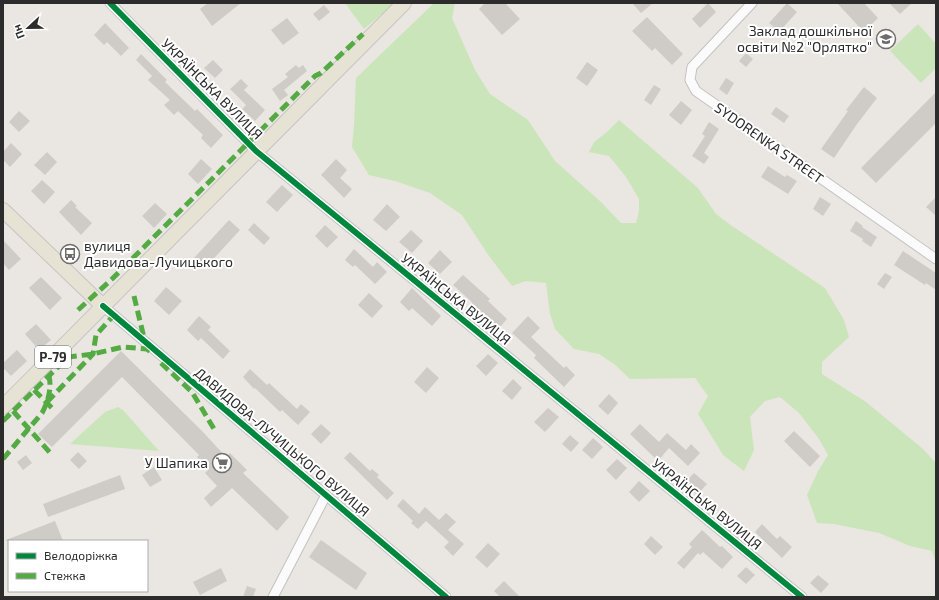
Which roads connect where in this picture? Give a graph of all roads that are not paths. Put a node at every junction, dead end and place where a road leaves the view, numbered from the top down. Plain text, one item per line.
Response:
1 (110, 3) edge
2 (404, 3) edge
3 (752, 3) edge
4 (256, 151) junction
5 (3, 210) edge
6 (936, 259) edge
7 (102, 306) junction
8 (3, 407) edge
9 (326, 495) junction
10 (273, 597) edge
11 (446, 597) edge
12 (802, 597) edge

1 - 4 street, УКРАЇНСЬКА ВУЛИЦЯ
2 - 4 main road, Р-79
3 - 6 street, SYDORENKA STREET
4 - 7 main road, Р-79
4 - 12 street, УКРАЇНСЬКА ВУЛИЦЯ
5 - 7 main road, ДАВИДОВА-ЛУЧИЦЬКОГО ВУЛИЦЯ
7 - 8 main road, Р-79
7 - 9 street, ДАВИДОВА-ЛУЧИЦЬКОГО ВУЛИЦЯ
9 - 10 street
9 - 11 street, ДАВИДОВА-ЛУЧИЦЬКОГО ВУЛИЦЯ

